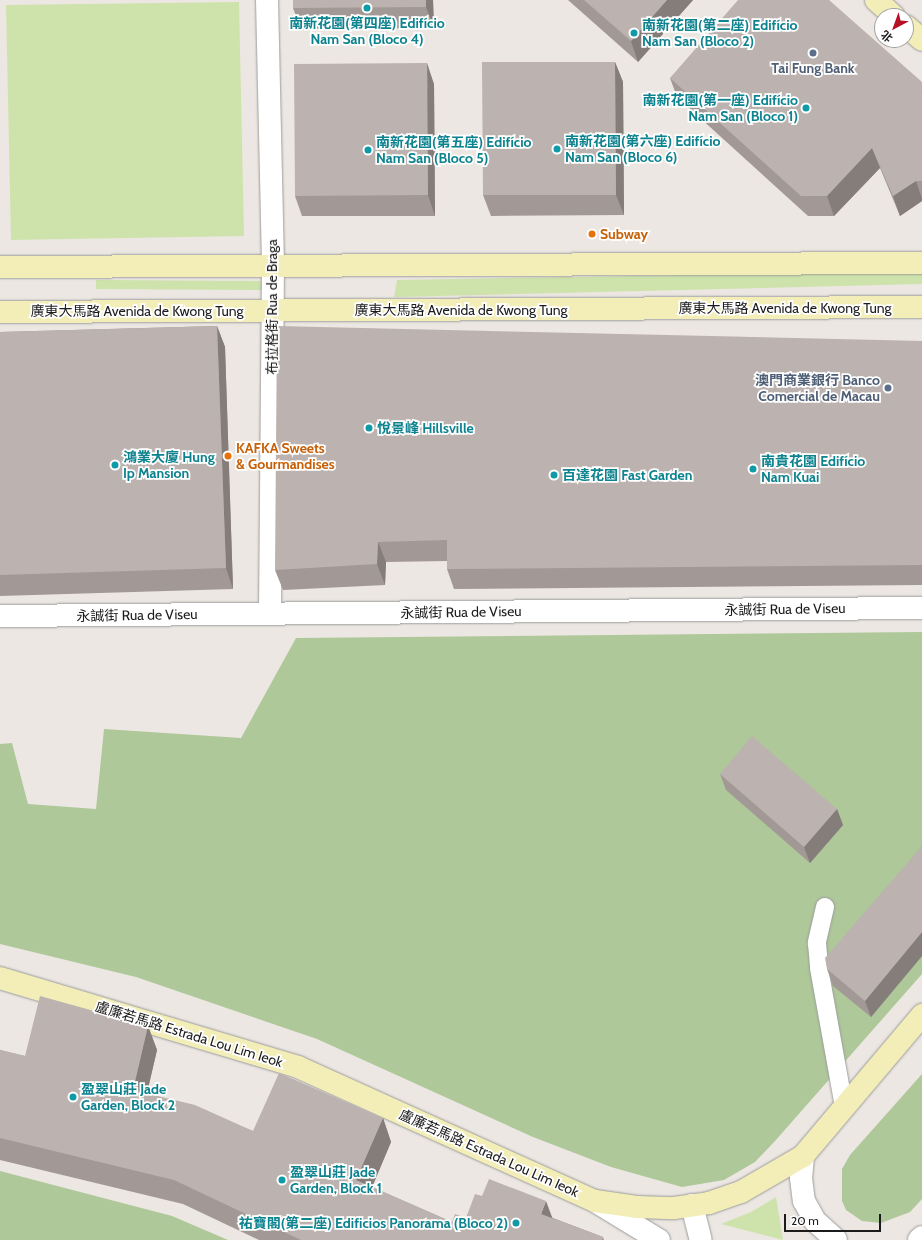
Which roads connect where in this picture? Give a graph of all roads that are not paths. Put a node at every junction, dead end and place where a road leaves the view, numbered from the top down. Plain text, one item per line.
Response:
1 (267, 0) edge
2 (876, 0) edge
3 (885, 8) edge
4 (914, 33) edge
5 (922, 40) edge
6 (922, 263) edge
7 (273, 266) junction
8 (0, 267) edge
9 (922, 307) edge
10 (273, 310) junction
11 (0, 312) edge
12 (922, 608) edge
13 (270, 614) junction
14 (0, 616) edge
15 (825, 907) dead end
16 (0, 978) edge
17 (922, 1015) edge
18 (844, 1107) junction
19 (804, 1156) junction
20 (595, 1201) junction
21 (692, 1205) junction
22 (814, 1231) edge
23 (659, 1240) edge
24 (701, 1240) edge
25 (836, 1240) edge

1 - 7 street, 布拉格街 Rua de Braga
2 - 3 main road
4 - 5 main road
6 - 7 main road
7 - 8 main road
7 - 10 street, 布拉格街 Rua de Braga
9 - 10 main road, 廣東大馬路 Avenida de Kwong Tung
10 - 11 main road, 廣東大馬路 Avenida de Kwong Tung
10 - 13 street, 布拉格街 Rua de Braga
12 - 13 street, 永誠街 Rua de Viseu
13 - 14 street, 永誠街 Rua de Viseu
15 - 18 lane
16 - 20 main road, 盧廉若馬路 Estrada Lou Lim Ieok
17 - 18 main road, 盧廉若馬路 Estrada Lou Lim Ieok
18 - 19 main road, 盧廉若馬路 Estrada Lou Lim Ieok
19 - 21 main road, 盧廉若馬路 Estrada Lou Lim Ieok
19 - 22 street
20 - 21 main road, 盧廉若馬路 Estrada Lou Lim Ieok
20 - 23 street
21 - 24 street
22 - 25 street

